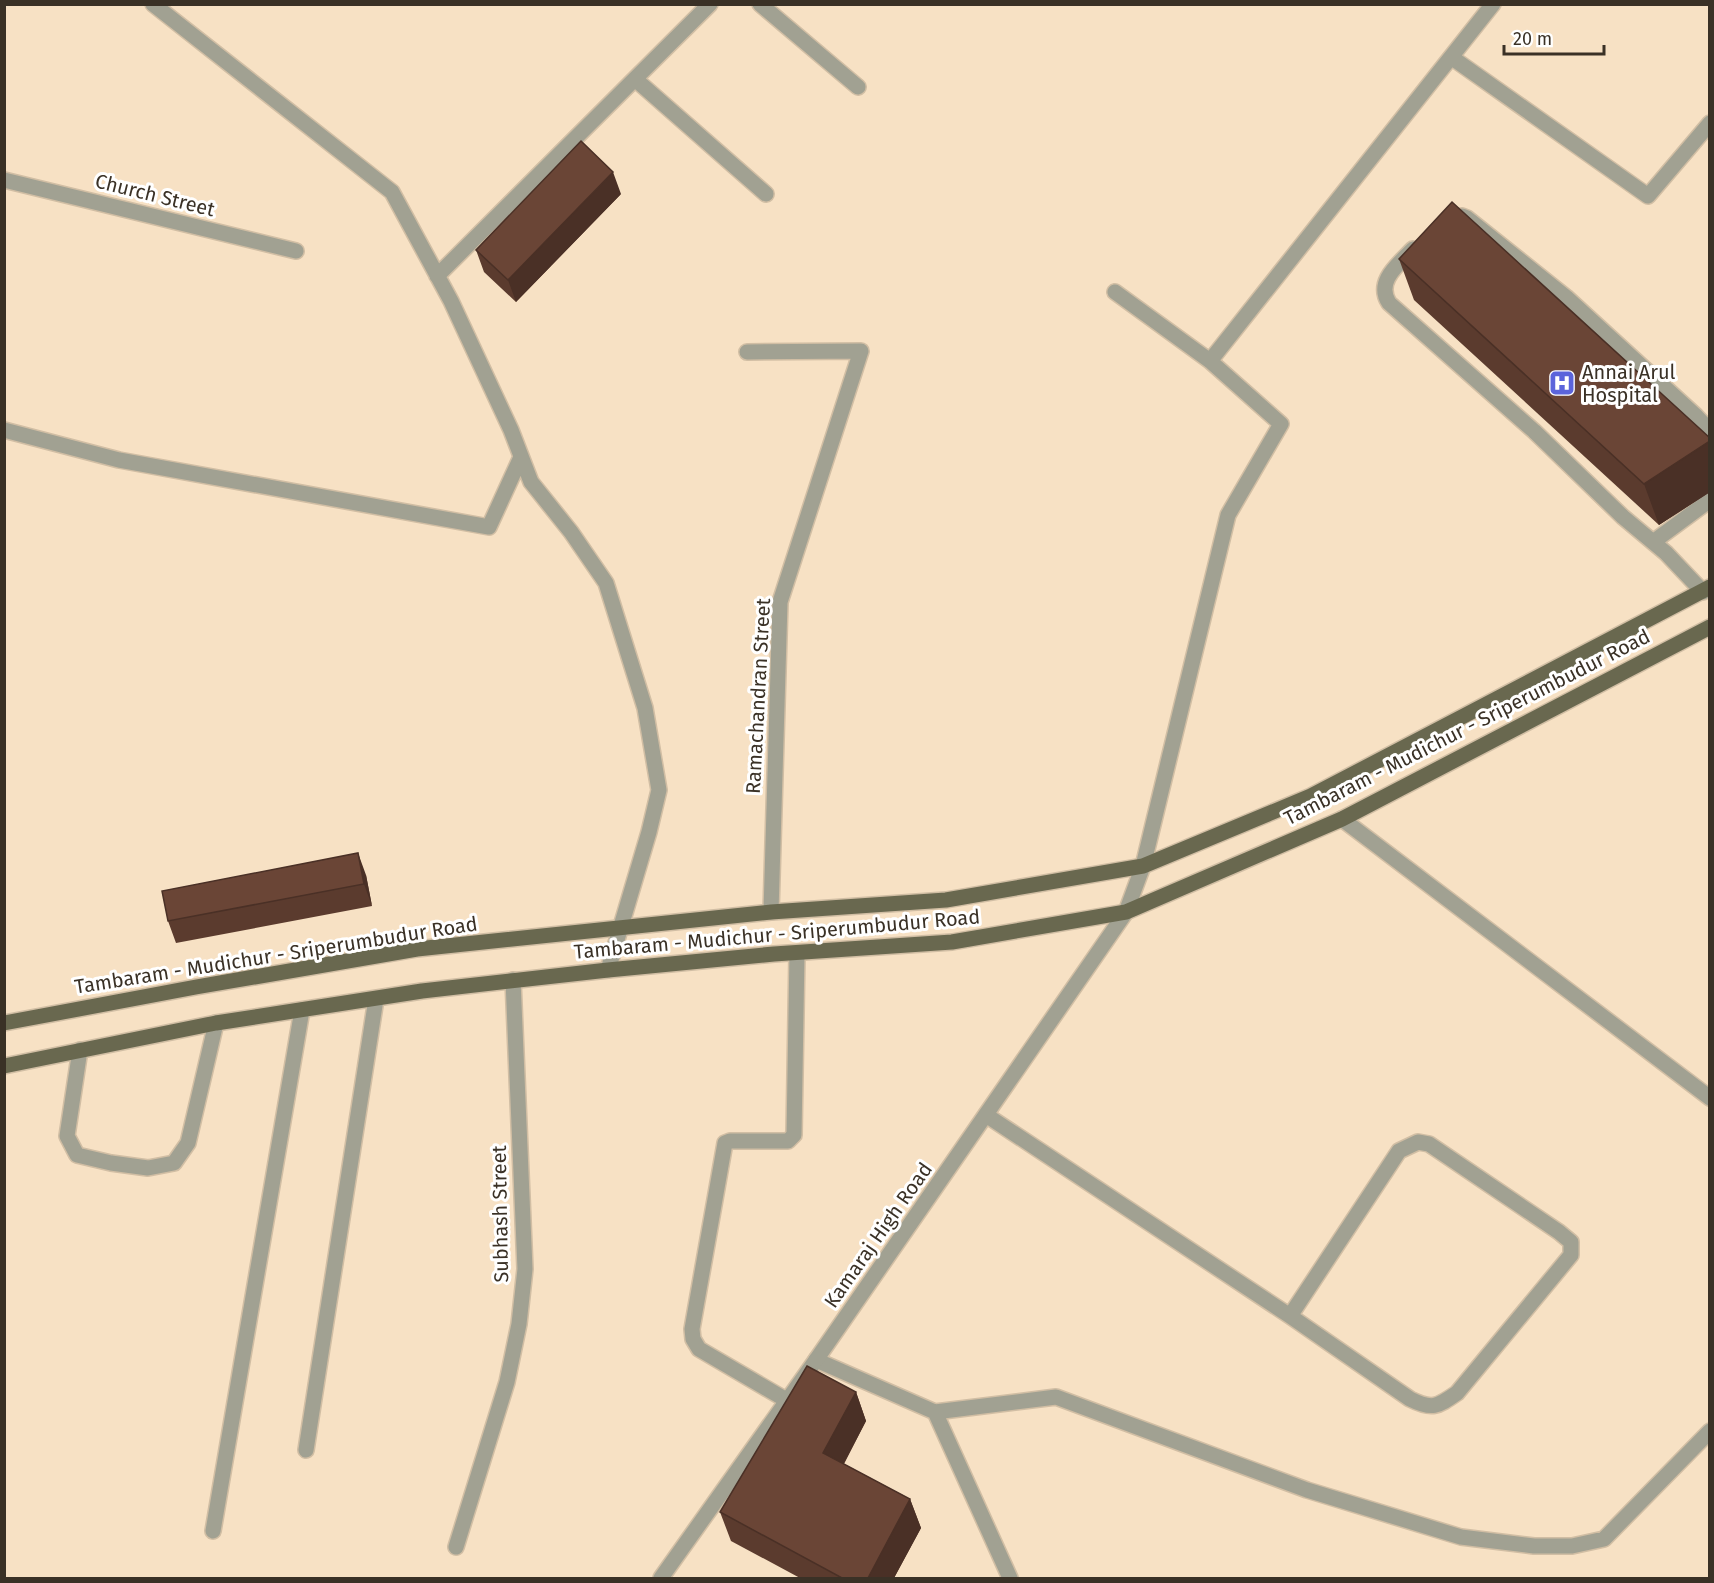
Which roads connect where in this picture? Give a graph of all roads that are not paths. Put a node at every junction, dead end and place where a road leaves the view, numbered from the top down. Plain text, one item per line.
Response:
1 (153, 4) edge
2 (710, 4) edge
3 (760, 4) edge
4 (1493, 4) edge
5 (1451, 57) junction
6 (635, 79) junction
7 (858, 87) dead end
8 (1710, 123) edge
9 (4, 180) edge
10 (766, 194) dead end
11 (1446, 216) edge
12 (1424, 236) edge
13 (296, 251) dead end
14 (437, 276) junction
15 (1115, 292) dead end
16 (747, 352) dead end
17 (1210, 361) junction
18 (4, 429) edge
19 (1710, 431) edge
20 (521, 457) junction
21 (1710, 500) edge
22 (1653, 542) junction
23 (1706, 589) edge
24 (1710, 627) edge
25 (1342, 819) junction
26 (1143, 866) junction
27 (771, 912) junction
28 (1126, 912) junction
29 (620, 926) junction
30 (797, 953) junction
31 (608, 970) junction
32 (513, 980) junction
33 (376, 999) junction
34 (302, 1010) junction
35 (4, 1023) edge
36 (216, 1023) junction
37 (80, 1050) junction
38 (4, 1066) edge
39 (1710, 1098) edge
40 (986, 1114) junction
41 (1290, 1316) junction
42 (816, 1360) junction
43 (788, 1401) junction
44 (935, 1412) junction
45 (1710, 1431) edge
46 (306, 1450) dead end
47 (213, 1530) dead end
48 (456, 1547) dead end
49 (661, 1578) edge
50 (1011, 1578) edge

1 - 14 street
2 - 6 street
3 - 7 street
4 - 5 street
5 - 8 street
5 - 17 street
6 - 10 street
6 - 14 street
9 - 13 street, Church Street
11 - 19 street
12 - 22 street
14 - 20 street
15 - 17 street
16 - 27 street, Ramachandran Street
17 - 26 street, Kamaraj High Road
18 - 20 street
20 - 29 street
21 - 22 street
22 - 23 street
23 - 26 main road, Tambaram - Mudichur - Sriperumbudur Road
24 - 25 main road, Tambaram - Mudichur - Sriperumbudur Road
25 - 28 main road, Tambaram - Mudichur - Sriperumbudur Road
25 - 39 street
26 - 27 main road, Tambaram - Mudichur - Sriperumbudur Road
26 - 28 street, Kamaraj High Road
27 - 29 main road, Tambaram - Mudichur - Sriperumbudur Road
28 - 30 main road, Tambaram - Mudichur - Sriperumbudur Road
28 - 40 street, Kamaraj High Road
29 - 31 street
29 - 35 main road, Tambaram - Mudichur - Sriperumbudur Road
30 - 31 main road, Tambaram - Mudichur - Sriperumbudur Road
30 - 43 street
31 - 32 main road, Tambaram - Mudichur - Sriperumbudur Road
32 - 33 main road, Tambaram - Mudichur - Sriperumbudur Road
32 - 48 street, Subhash Street
33 - 34 main road, Tambaram - Mudichur - Sriperumbudur Road
33 - 46 street
34 - 36 main road, Tambaram - Mudichur - Sriperumbudur Road
34 - 47 street
36 - 37 main road, Tambaram - Mudichur - Sriperumbudur Road
36 - 37 street
37 - 38 main road, Tambaram - Mudichur - Sriperumbudur Road
40 - 41 street
40 - 42 street, Kamaraj High Road
41 - 41 street
42 - 43 street, Kamaraj High Road
42 - 44 street
43 - 49 street, Kamaraj High Road
44 - 45 street
44 - 50 street

